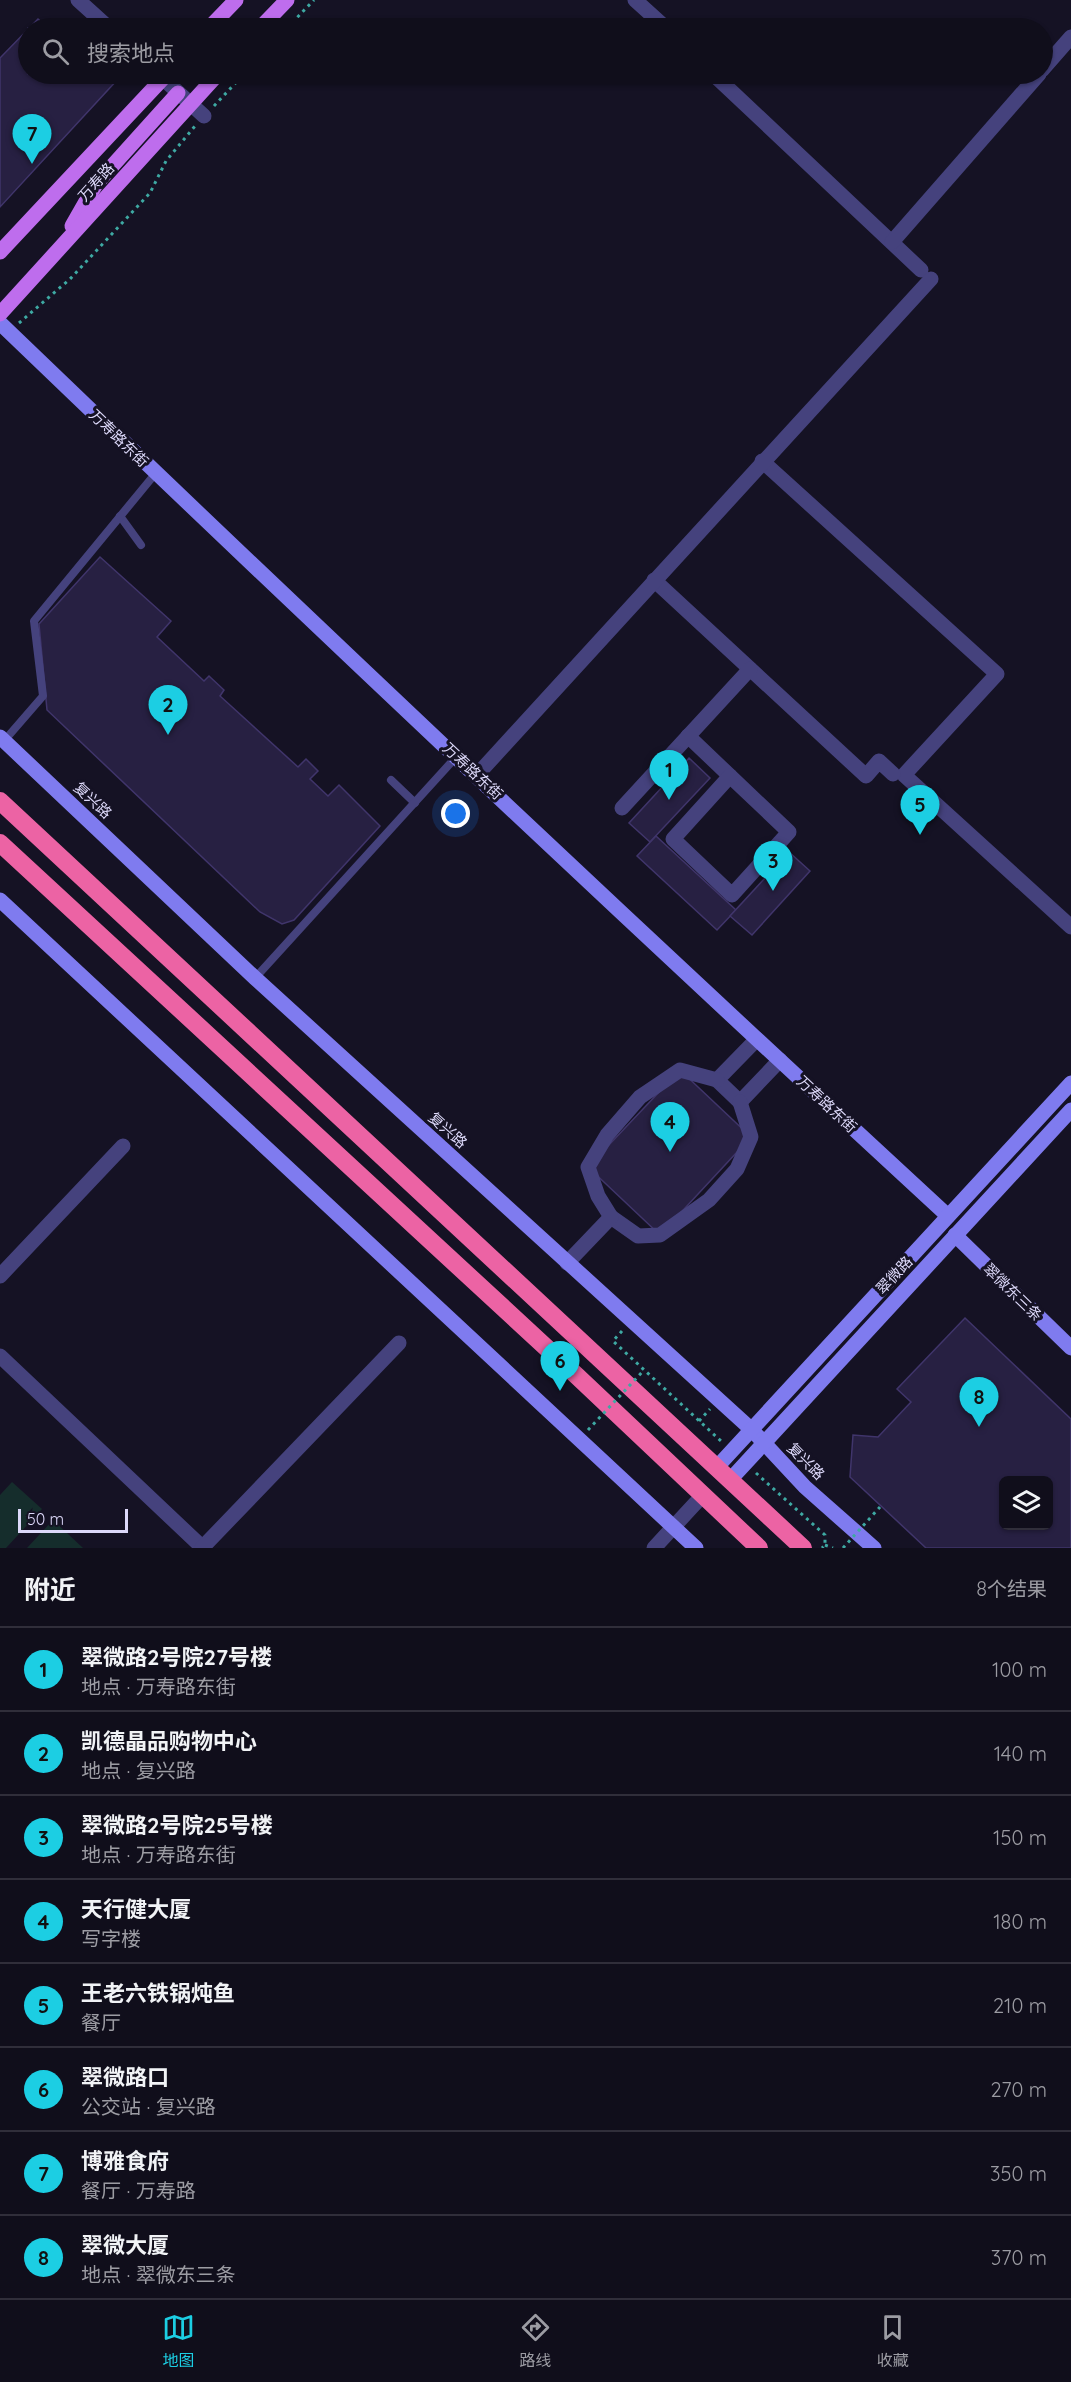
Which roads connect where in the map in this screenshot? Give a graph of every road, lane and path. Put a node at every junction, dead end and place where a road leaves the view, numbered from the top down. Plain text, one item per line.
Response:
1 (78, 0) edge
2 (236, 0) edge
3 (287, 0) edge
4 (314, 0) edge
5 (635, 0) edge
6 (98, 18) edge
7 (219, 18) edge
8 (270, 18) edge
9 (297, 18) edge
10 (655, 18) edge
11 (1071, 37) edge
12 (1053, 57) edge
13 (154, 84) edge
14 (170, 84) edge
15 (209, 84) edge
16 (234, 84) edge
17 (724, 84) edge
18 (1030, 84) edge
19 (178, 93) junction
20 (190, 104) junction
21 (204, 116) junction
22 (892, 242) junction
23 (0, 252) edge
24 (57, 252) junction
25 (0, 314) edge
26 (4, 327) edge
27 (762, 461) junction
28 (155, 474) junction
29 (120, 516) junction
30 (141, 545) dead end
31 (654, 580) junction
32 (750, 669) junction
33 (688, 735) junction
34 (2, 739) edge
35 (457, 756) junction
36 (893, 774) dead end
37 (477, 775) junction
38 (730, 776) junction
39 (392, 780) dead end
40 (0, 801) edge
41 (415, 803) junction
42 (622, 808) dead end
43 (0, 843) edge
44 (0, 900) edge
45 (1071, 927) edge
46 (255, 978) junction
47 (757, 1039) junction
48 (780, 1060) junction
49 (717, 1080) junction
50 (1071, 1083) edge
51 (740, 1102) junction
52 (1071, 1110) edge
53 (123, 1146) dead end
54 (948, 1216) junction
55 (611, 1217) junction
56 (954, 1235) junction
57 (567, 1263) junction
58 (0, 1276) edge
59 (613, 1341) dead end
60 (399, 1343) dead end
61 (1071, 1348) edge
62 (0, 1356) edge
63 (644, 1370) junction
64 (588, 1430) dead end
65 (752, 1430) junction
66 (764, 1443) junction
67 (732, 1451) junction
68 (745, 1463) junction
69 (724, 1473) junction
70 (704, 1495) junction
71 (880, 1507) dead end
72 (674, 1527) junction
73 (823, 1547) edge
74 (202, 1548) edge
75 (654, 1548) edge
76 (696, 1548) edge
77 (759, 1548) edge
78 (803, 1548) edge
79 (833, 1548) edge
80 (843, 1548) edge
81 (874, 1548) edge

1 - 6 street
2 - 7 main road
3 - 8 main road
4 - 9 path
5 - 10 street
11 - 12 street
13 - 23 main road, 万寿路
14 - 19 street
15 - 20 main road, 万寿路
16 - 21 path
17 - 22 street
18 - 22 street
19 - 20 street
19 - 24 main road
20 - 21 street
20 - 24 main road, 万寿路
21 - 26 path
22 - 27 street
24 - 25 main road, 万寿路
26 - 28 street, 万寿路东街
27 - 31 street
27 - 45 street
28 - 29 lane
28 - 35 street, 万寿路东街
29 - 30 lane
29 - 34 lane
31 - 32 street
31 - 37 street
32 - 33 street
32 - 36 street
33 - 38 street
33 - 42 street
34 - 46 street, 复兴路
35 - 37 street, 万寿路东街
35 - 41 lane
37 - 47 street, 万寿路东街
38 - 38 street
39 - 41 lane
40 - 69 highway
41 - 46 lane
43 - 70 highway
44 - 72 street
46 - 57 street, 复兴路
47 - 48 street, 万寿路东街
47 - 49 street
48 - 51 street
48 - 54 street, 万寿路东街
49 - 51 street
49 - 55 street
50 - 54 street, 翠微路
51 - 55 street
52 - 56 street, 翠微路
53 - 58 street
54 - 65 street, 翠微路
55 - 57 street
56 - 61 street, 翠微东三条
56 - 66 street, 翠微路
57 - 65 street, 复兴路
59 - 63 path
60 - 74 street
62 - 74 street
63 - 64 path, bridge
63 - 67 path
65 - 66 street, 复兴路
65 - 67 street, 翠微路
66 - 68 street, 翠微路
66 - 81 street, 复兴路
67 - 69 street, 翠微路
68 - 69 street, 翠微路
68 - 73 path
69 - 78 highway
70 - 72 street
70 - 77 highway
71 - 80 path, bridge
72 - 75 street
72 - 76 street
73 - 79 path

